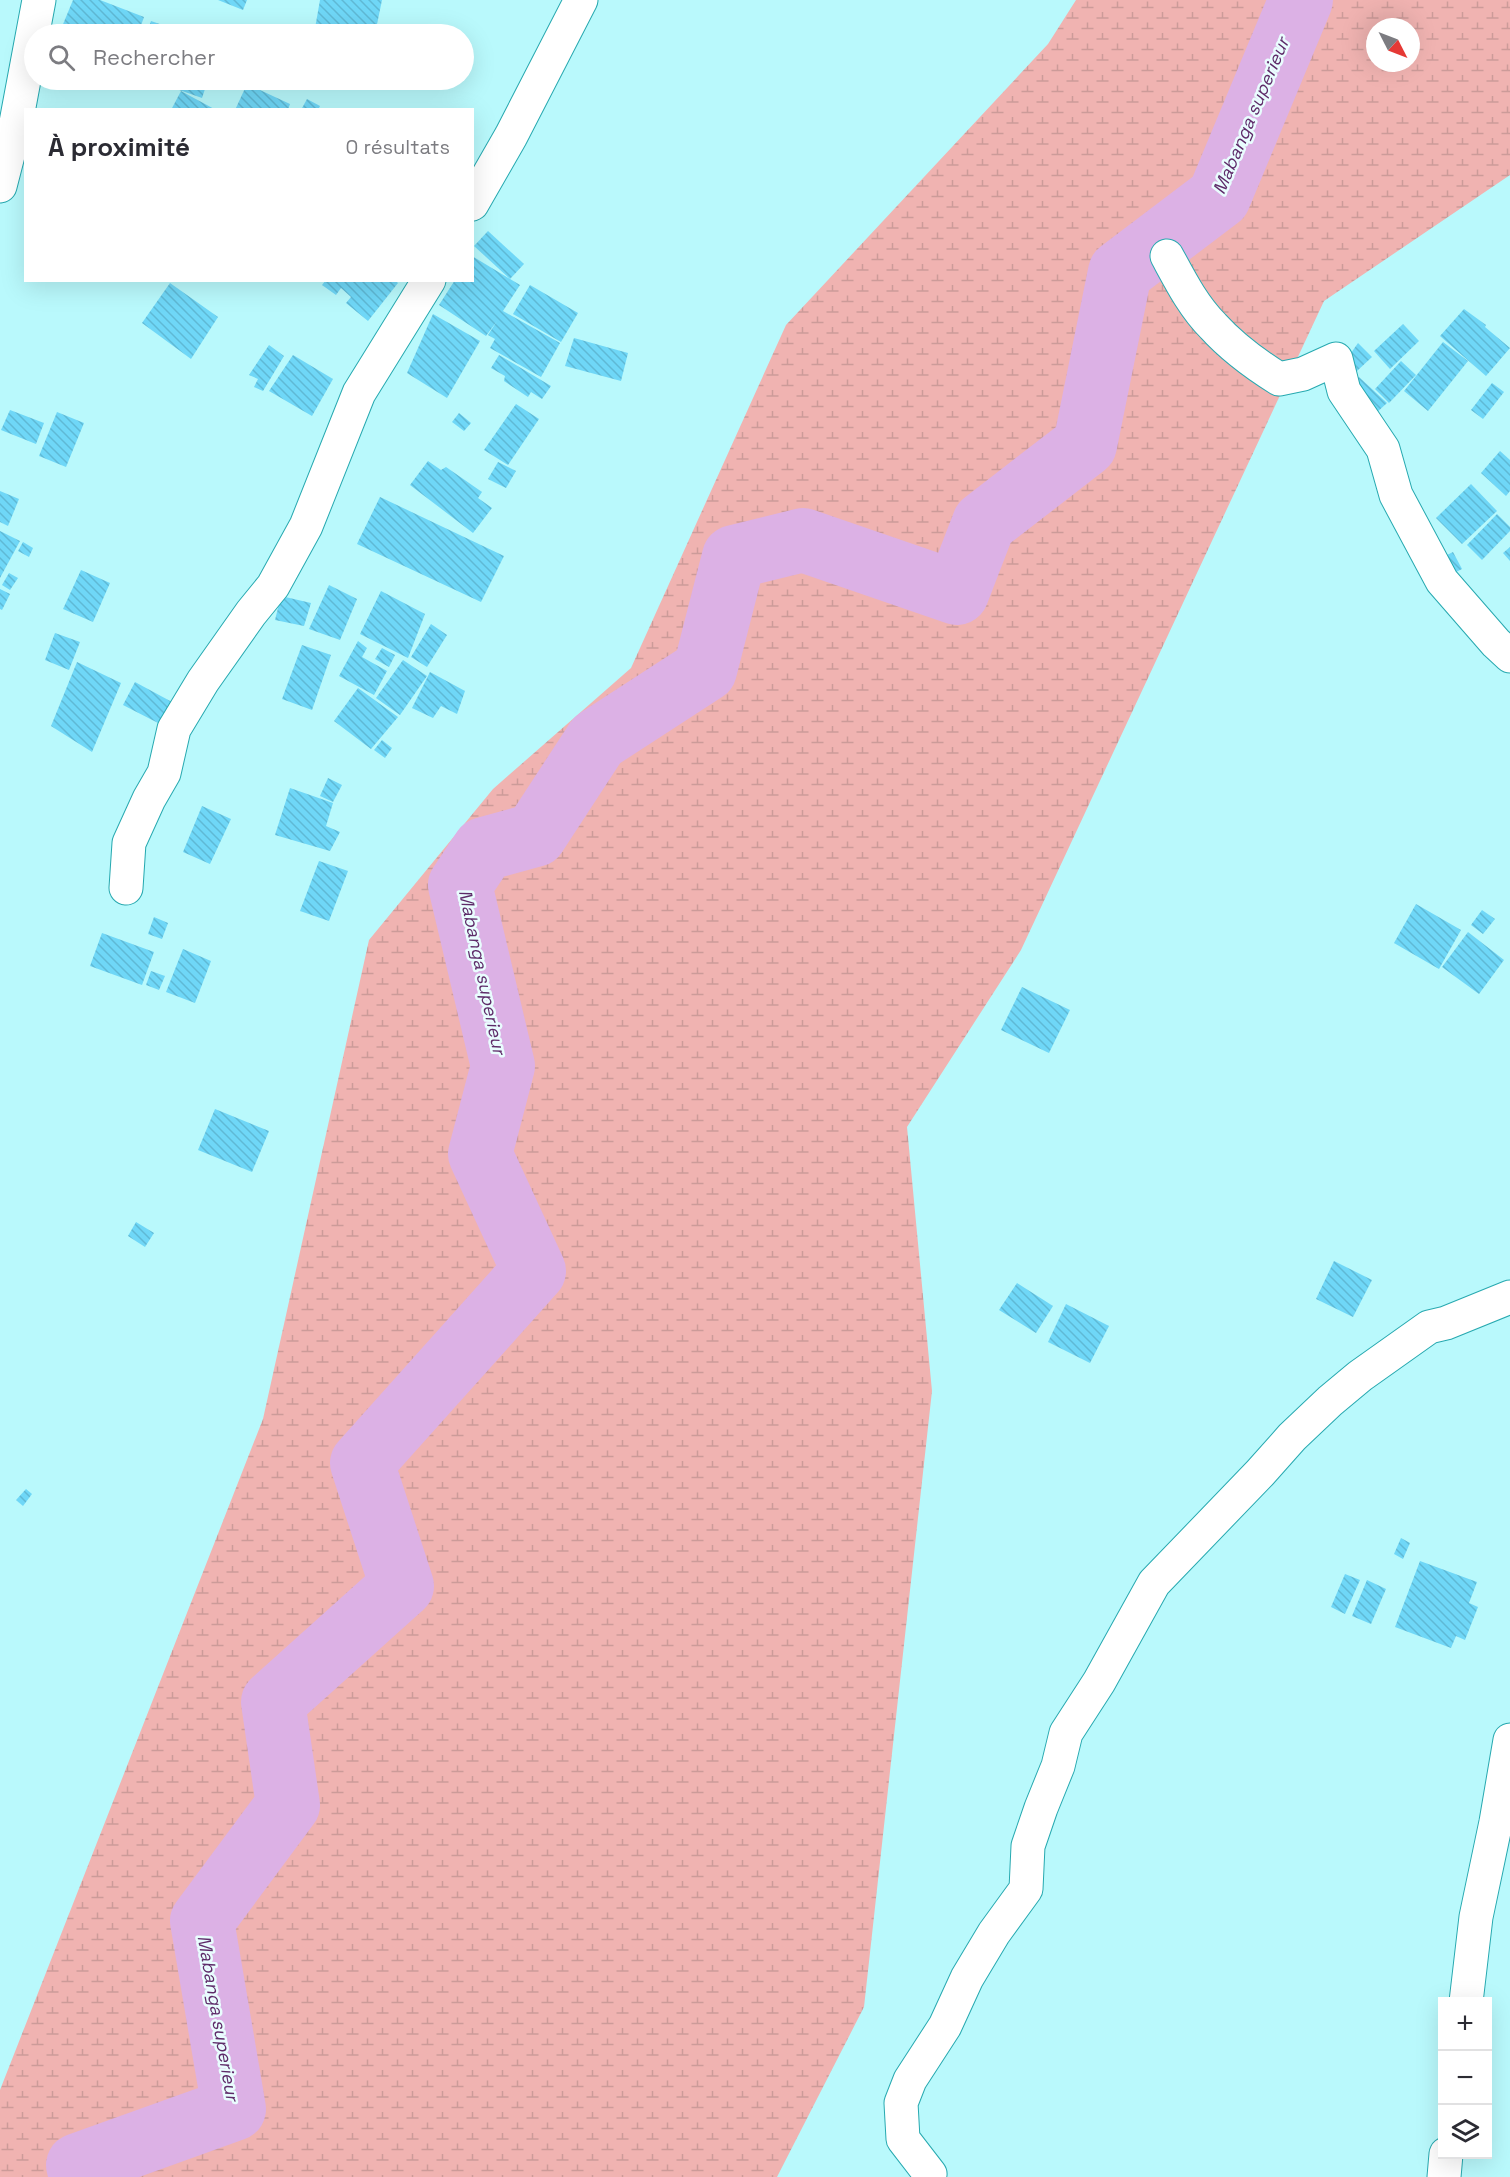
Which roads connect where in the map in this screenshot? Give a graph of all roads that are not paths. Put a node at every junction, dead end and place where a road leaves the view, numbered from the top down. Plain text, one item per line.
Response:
1 (39, 0) edge
2 (581, 0) edge
3 (34, 24) edge
4 (24, 80) edge
5 (0, 186) edge
6 (474, 201) edge
7 (1167, 255) dead end
8 (428, 282) edge
9 (1510, 656) edge
10 (126, 888) dead end
11 (1510, 1297) edge
12 (1510, 1740) edge
13 (1466, 1997) edge
14 (1446, 2159) edge
15 (929, 2177) edge
16 (1444, 2177) edge

1 - 3 street
2 - 6 street
4 - 5 street
7 - 9 street
8 - 10 street
11 - 15 street
12 - 13 street
14 - 16 street

